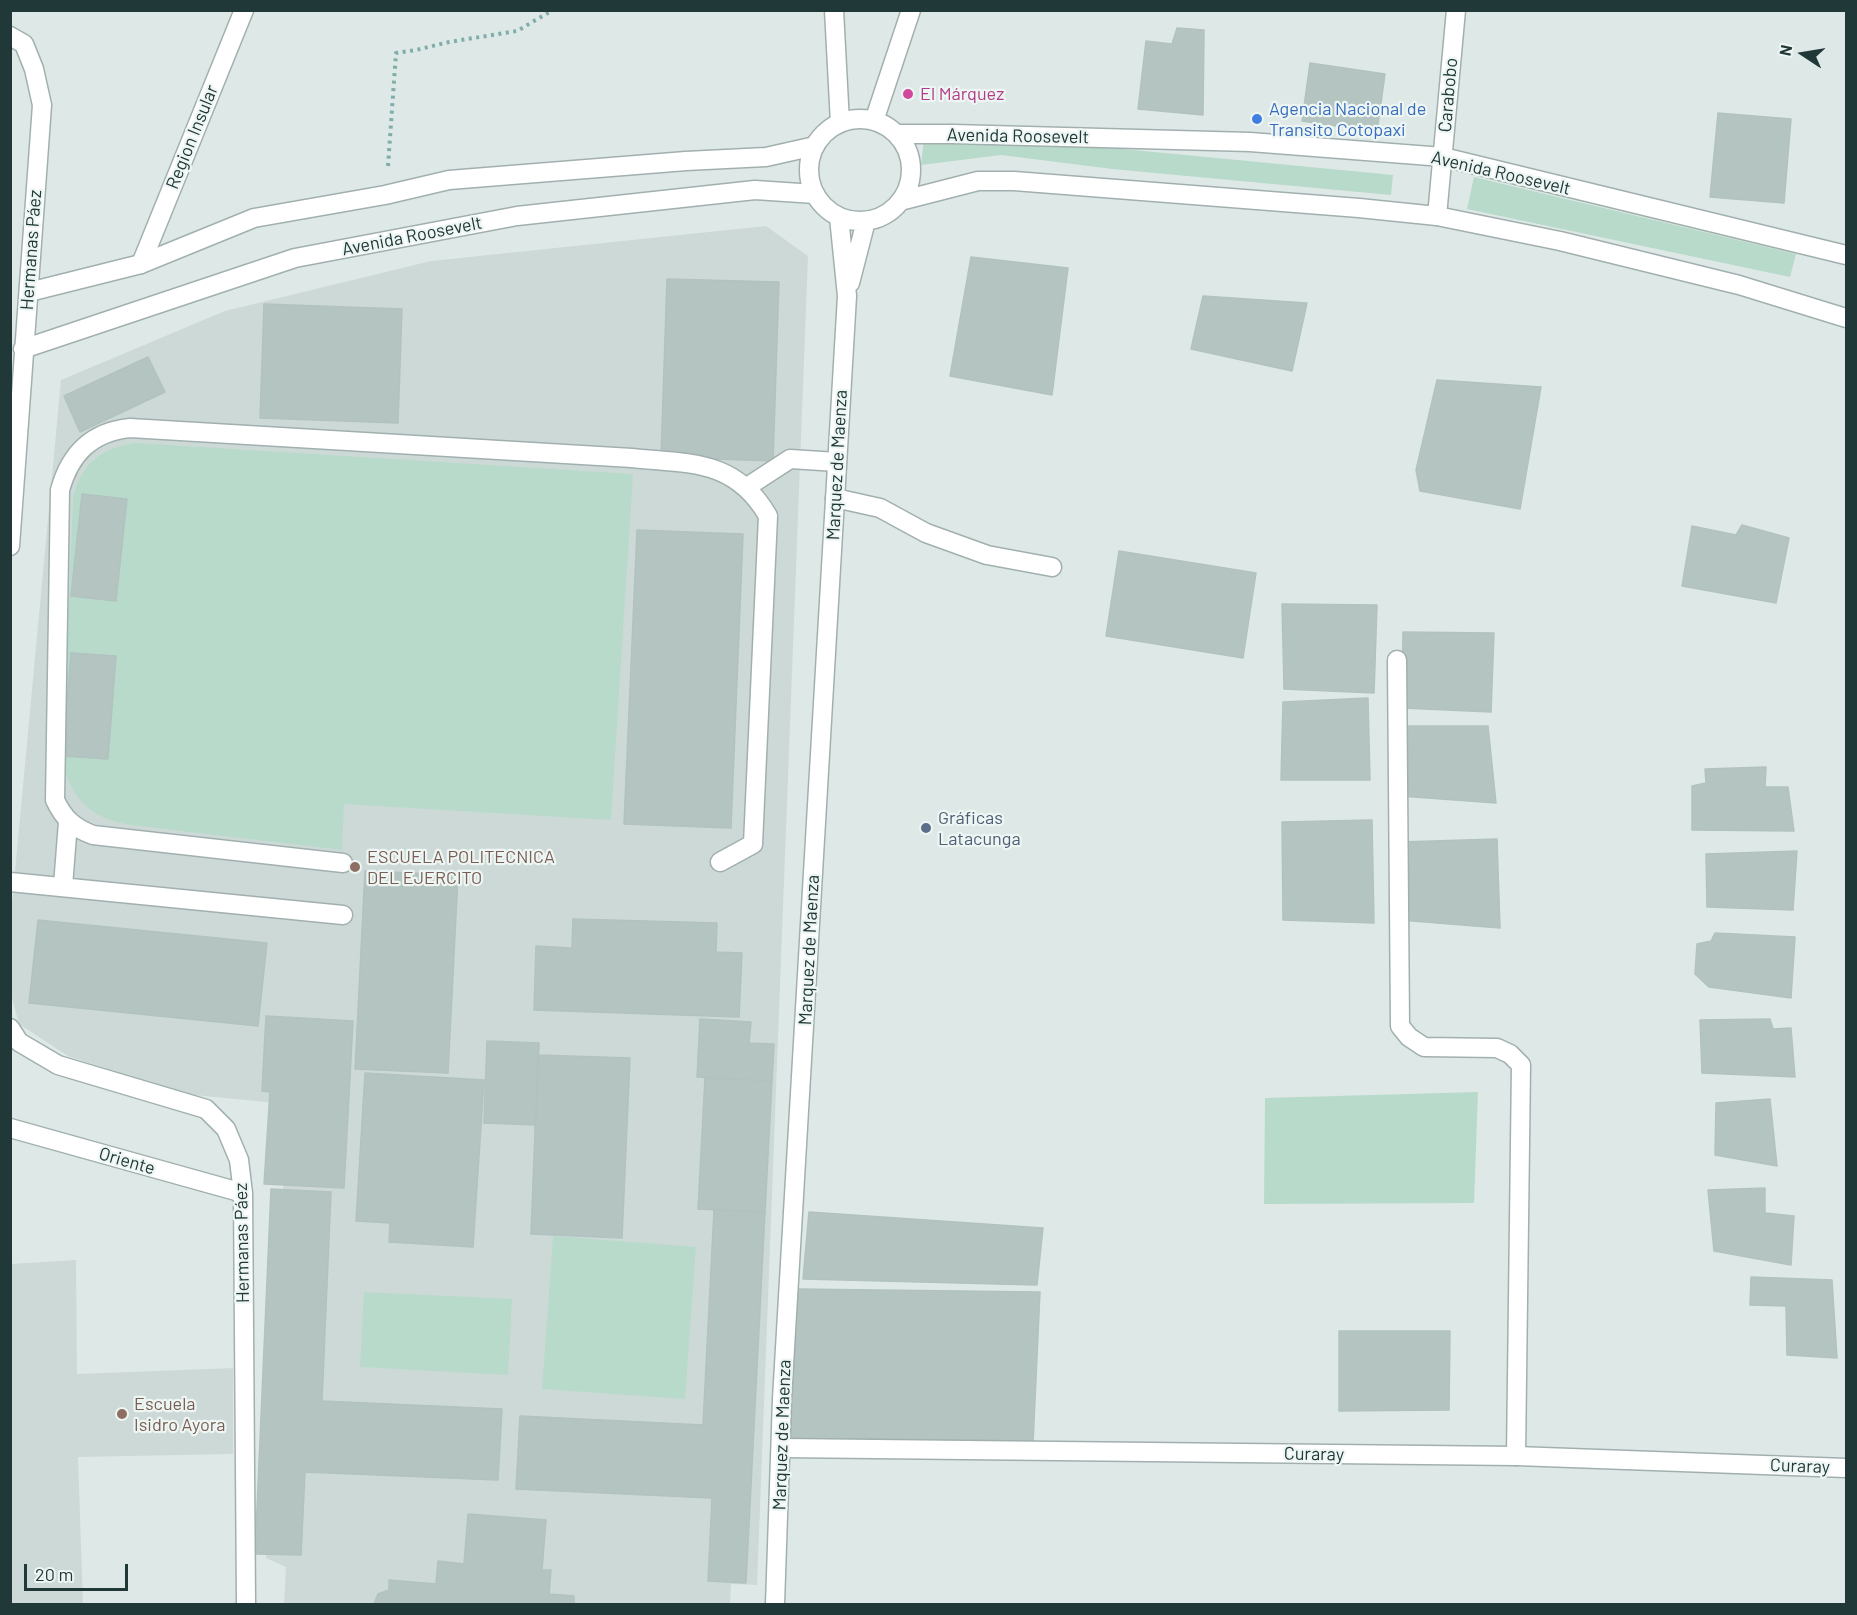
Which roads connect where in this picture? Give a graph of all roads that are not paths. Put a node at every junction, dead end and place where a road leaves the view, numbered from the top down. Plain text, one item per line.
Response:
1 (244, 10) edge
2 (834, 10) edge
3 (911, 10) edge
4 (1456, 10) edge
5 (10, 36) edge
6 (874, 121) junction
7 (840, 123) junction
8 (896, 134) junction
9 (815, 146) junction
10 (1443, 156) junction
11 (815, 194) junction
12 (900, 201) junction
13 (1437, 216) junction
14 (839, 217) junction
15 (866, 221) junction
16 (1846, 255) edge
17 (141, 264) junction
18 (29, 292) junction
19 (847, 296) junction
20 (1846, 318) edge
21 (23, 349) junction
22 (837, 462) junction
23 (747, 487) junction
24 (835, 498) junction
25 (10, 546) edge
26 (1052, 567) dead end
27 (1397, 660) dead end
28 (68, 822) junction
29 (720, 862) dead end
30 (343, 863) dead end
31 (10, 882) edge
32 (63, 886) junction
33 (343, 915) dead end
34 (10, 1028) edge
35 (10, 1128) edge
36 (243, 1193) junction
37 (782, 1448) junction
38 (1516, 1456) junction
39 (1846, 1468) edge
40 (246, 1605) edge
41 (775, 1605) edge

1 - 17 street, Region Insular
2 - 7 street
3 - 6 street
4 - 10 street, Carabobo
5 - 18 street, Hermanas Páez
6 - 7 street
6 - 8 street
7 - 9 street
8 - 10 street, Avenida Roosevelt
8 - 12 street
9 - 11 street
9 - 17 street
10 - 13 street, Carabobo
10 - 16 street, Avenida Roosevelt
11 - 14 street
11 - 21 street, Avenida Roosevelt
12 - 13 street
12 - 15 street
13 - 20 street
14 - 15 street
14 - 19 street, Marquez de Maenza
15 - 19 street, Marquez de Maenza
17 - 18 street
18 - 21 street, Hermanas Páez
19 - 22 street, Marquez de Maenza
21 - 25 street, Hermanas Páez
22 - 23 street
22 - 24 street, Marquez de Maenza
23 - 28 street
23 - 29 street
24 - 26 street
24 - 37 street, Marquez de Maenza
27 - 38 street
28 - 30 street
28 - 32 street
31 - 32 street
32 - 33 street
34 - 36 street, Hermanas Páez
35 - 36 street, Oriente
36 - 40 street, Hermanas Páez
37 - 38 street, Curaray
37 - 41 street, Marquez de Maenza
38 - 39 street, Curaray

